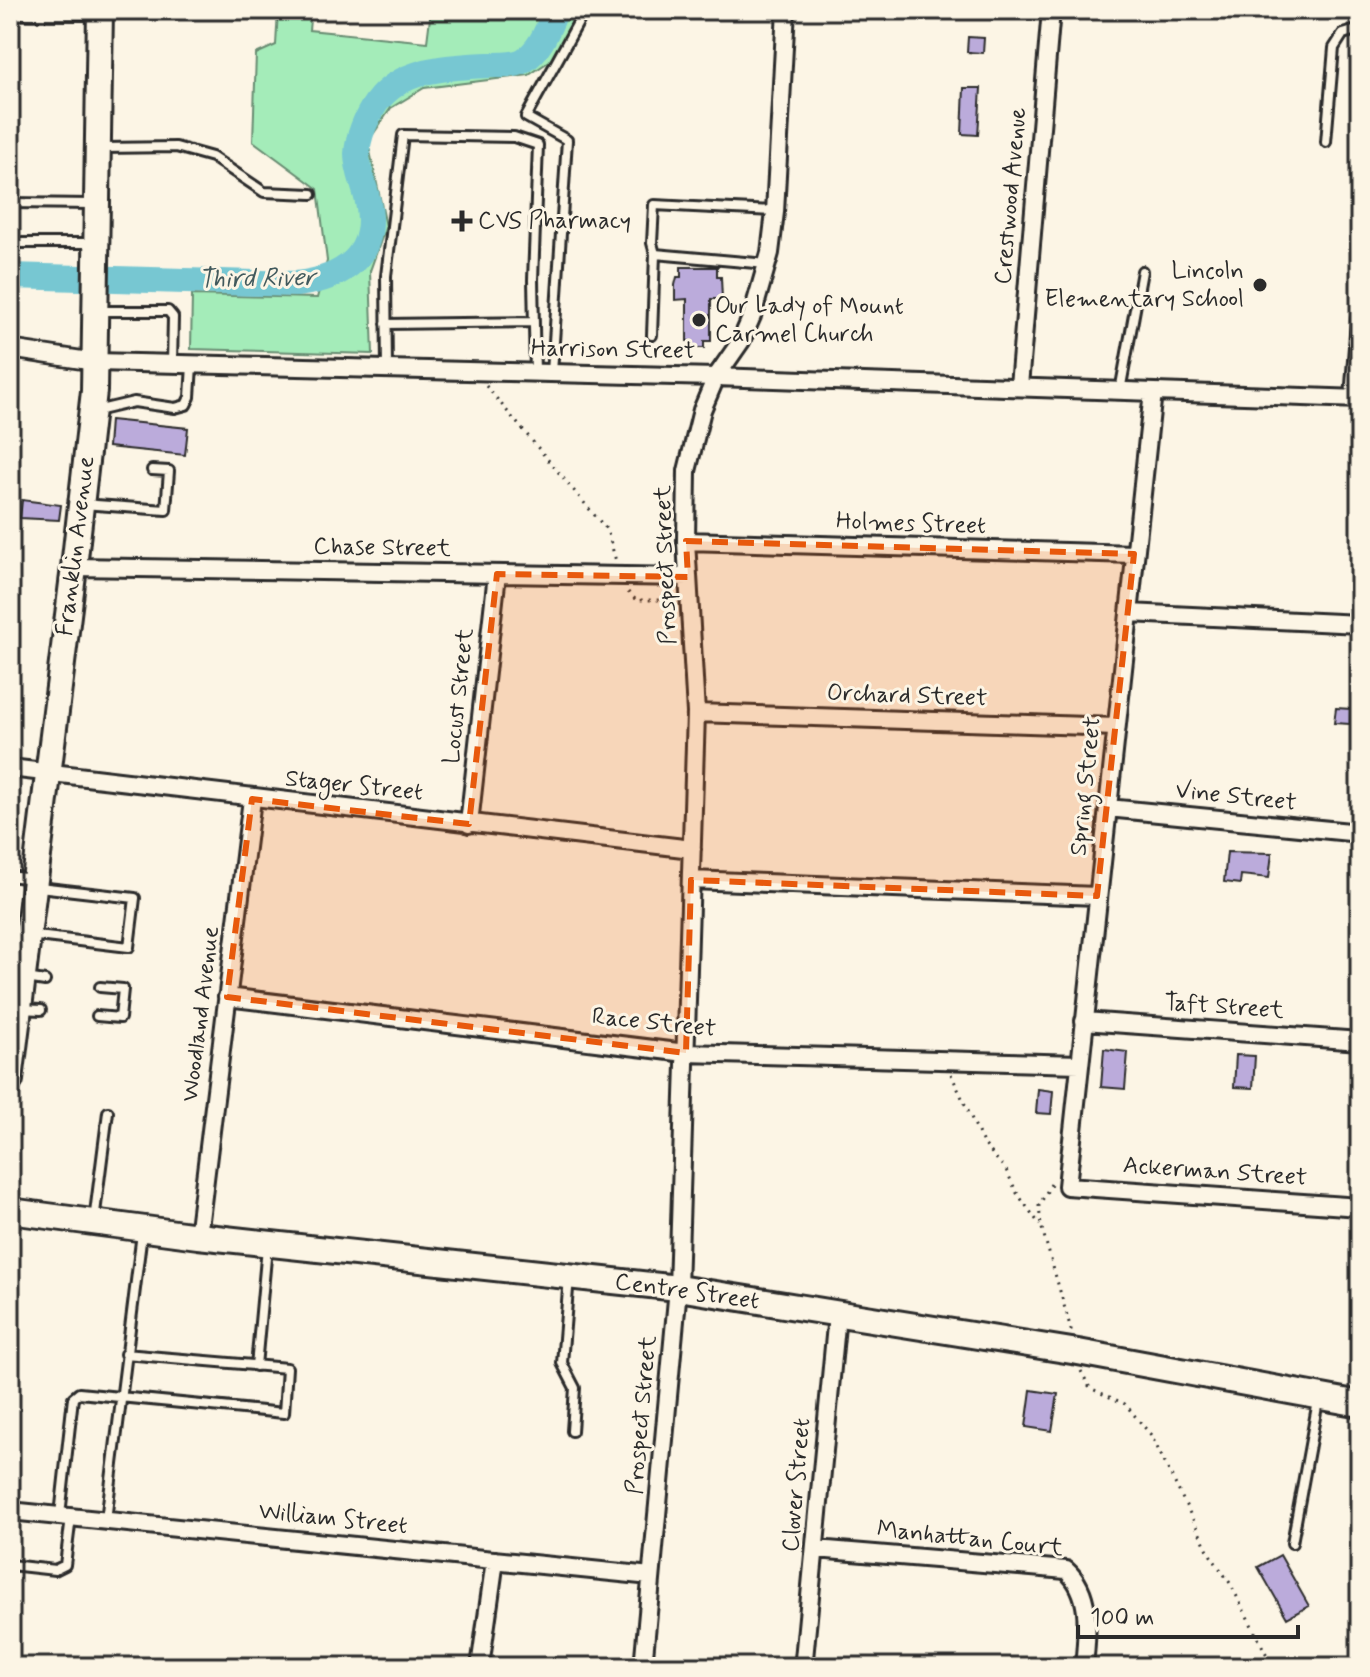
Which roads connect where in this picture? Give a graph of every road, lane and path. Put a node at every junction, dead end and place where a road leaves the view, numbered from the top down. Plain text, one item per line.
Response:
1 (10, 10) edge
2 (100, 10) edge
3 (585, 10) edge
4 (786, 10) edge
5 (1051, 10) edge
6 (1360, 29) edge
7 (1326, 142) dead end
8 (98, 148) junction
9 (312, 194) dead end
10 (10, 203) edge
11 (97, 204) junction
12 (775, 211) junction
13 (10, 243) edge
14 (96, 250) junction
15 (655, 254) junction
16 (768, 264) junction
17 (1142, 271) dead end
18 (96, 305) junction
19 (1360, 320) edge
20 (534, 322) junction
21 (386, 324) junction
22 (652, 335) dead end
23 (10, 349) edge
24 (95, 362) junction
25 (172, 364) junction
26 (192, 365) junction
27 (387, 369) junction
28 (473, 371) junction
29 (543, 373) junction
30 (716, 377) junction
31 (1019, 386) junction
32 (1120, 391) junction
33 (1153, 392) junction
34 (1357, 399) edge
35 (92, 412) junction
36 (152, 470) dead end
37 (81, 504) junction
38 (686, 541) junction
39 (1134, 554) junction
40 (74, 567) junction
41 (497, 574) junction
42 (688, 577) junction
43 (615, 578) junction
44 (676, 612) dead end
45 (1129, 613) junction
46 (1360, 624) edge
47 (696, 713) junction
48 (1116, 727) junction
49 (10, 768) edge
50 (49, 774) junction
51 (252, 799) junction
52 (1108, 808) junction
53 (469, 824) junction
54 (1360, 833) edge
55 (692, 849) junction
56 (10, 876) edge
57 (691, 880) junction
58 (35, 883) junction
59 (1097, 896) junction
60 (28, 935) junction
61 (26, 972) edge
62 (100, 987) dead end
63 (227, 997) junction
64 (97, 1016) dead end
65 (1084, 1021) junction
66 (1360, 1041) edge
67 (686, 1053) junction
68 (937, 1060) junction
69 (1080, 1064) junction
70 (10, 1080) edge
71 (108, 1112) dead end
72 (1059, 1184) junction
73 (1360, 1207) edge
74 (10, 1211) edge
75 (94, 1222) junction
76 (1041, 1225) junction
77 (142, 1228) junction
78 (198, 1236) junction
79 (268, 1243) junction
80 (569, 1276) junction
81 (678, 1288) junction
82 (837, 1315) junction
83 (1078, 1352) junction
84 (125, 1354) junction
85 (256, 1366) junction
86 (1319, 1396) junction
87 (120, 1397) junction
88 (1360, 1404) edge
89 (572, 1431) dead end
90 (10, 1511) edge
91 (66, 1516) junction
92 (106, 1520) junction
93 (1292, 1543) dead end
94 (816, 1549) junction
95 (495, 1560) junction
96 (10, 1565) edge
97 (651, 1576) junction
98 (804, 1659) dead end
99 (480, 1667) edge
100 (643, 1667) edge
101 (1084, 1667) edge
102 (1273, 1667) edge

1 - 2 street
2 - 8 street, Franklin Avenue
3 - 29 lane
4 - 12 street, Prospect Street
5 - 31 street, Crestwood Avenue
6 - 7 lane
8 - 9 lane
8 - 11 street, Franklin Avenue
10 - 11 lane
11 - 14 street, Franklin Avenue
12 - 15 lane
12 - 16 street, Prospect Street
13 - 14 lane
14 - 18 street, Franklin Avenue
15 - 16 lane
15 - 22 lane
16 - 30 street, Prospect Street
17 - 32 lane
18 - 24 street, Franklin Avenue
18 - 25 lane
19 - 34 street
20 - 21 lane
20 - 21 lane
20 - 29 lane
21 - 27 lane
23 - 24 street, Harrison Street
24 - 25 street, Harrison Street
24 - 35 street, Franklin Avenue
25 - 26 street, Harrison Street
26 - 27 street, Harrison Street
26 - 35 lane
27 - 28 street, Harrison Street
28 - 29 street, Harrison Street
28 - 43 path
29 - 30 street, Harrison Street
30 - 31 street, Harrison Street
30 - 38 street, Prospect Street
31 - 32 street, Harrison Street
32 - 33 street, Harrison Street
33 - 34 street, Harrison Street
33 - 39 street, Spring Street
35 - 37 street, Franklin Avenue
36 - 37 lane
37 - 40 street, Franklin Avenue
38 - 39 street, Holmes Street
38 - 42 street, Prospect Street
39 - 45 street, Spring Street
40 - 41 street, Chase Street
40 - 50 street, Franklin Avenue
41 - 43 street, Chase Street
41 - 53 street, Locust Street
42 - 43 street, Chase Street
42 - 47 street, Prospect Street
43 - 44 path
45 - 46 street
45 - 48 street, Spring Street
47 - 48 street, Orchard Street
47 - 55 street, Prospect Street
48 - 52 street, Spring Street
49 - 50 street, Stager Street
50 - 51 street, Stager Street
50 - 58 street, Franklin Avenue
51 - 53 street, Stager Street
51 - 63 street, Woodland Avenue
52 - 54 street, Vine Street
52 - 59 street, Spring Street
53 - 55 street, Stager Street
55 - 57 street, Prospect Street
56 - 58 lane
57 - 59 street
57 - 67 street, Prospect Street
58 - 60 street, Franklin Avenue
58 - 60 lane
59 - 65 street, Spring Street
60 - 61 street, Franklin Avenue
61 - 70 street, Franklin Avenue
62 - 64 lane
63 - 67 street, Race Street
63 - 78 street, Woodland Avenue
65 - 66 street, Taft Street
65 - 69 street, Spring Street
67 - 68 street, Race Street
67 - 81 street, Prospect Street
68 - 69 street, Race Street
68 - 76 path
69 - 72 street, Spring Street
71 - 75 lane
72 - 73 street, Ackerman Street
72 - 76 path
74 - 75 street, Centre Street
75 - 77 street, Centre Street
76 - 83 path
77 - 78 street, Centre Street
77 - 84 lane
78 - 79 street, Centre Street
79 - 80 street, Centre Street
79 - 85 lane
80 - 81 street, Centre Street
80 - 89 lane
81 - 82 street, Centre Street
81 - 97 street, Prospect Street
82 - 83 street, Centre Street
82 - 94 street, Clover Street
83 - 86 street, Centre Street
83 - 102 path
84 - 85 lane
84 - 87 lane
85 - 87 lane
86 - 88 street, Centre Street
86 - 93 lane
87 - 91 lane
87 - 92 lane
90 - 91 street, William Street
91 - 92 street, William Street
91 - 96 lane
92 - 95 street, William Street
94 - 98 street, Clover Street
94 - 101 street, Manhattan Court
95 - 97 street, William Street
95 - 99 street
97 - 100 street, Prospect Street

